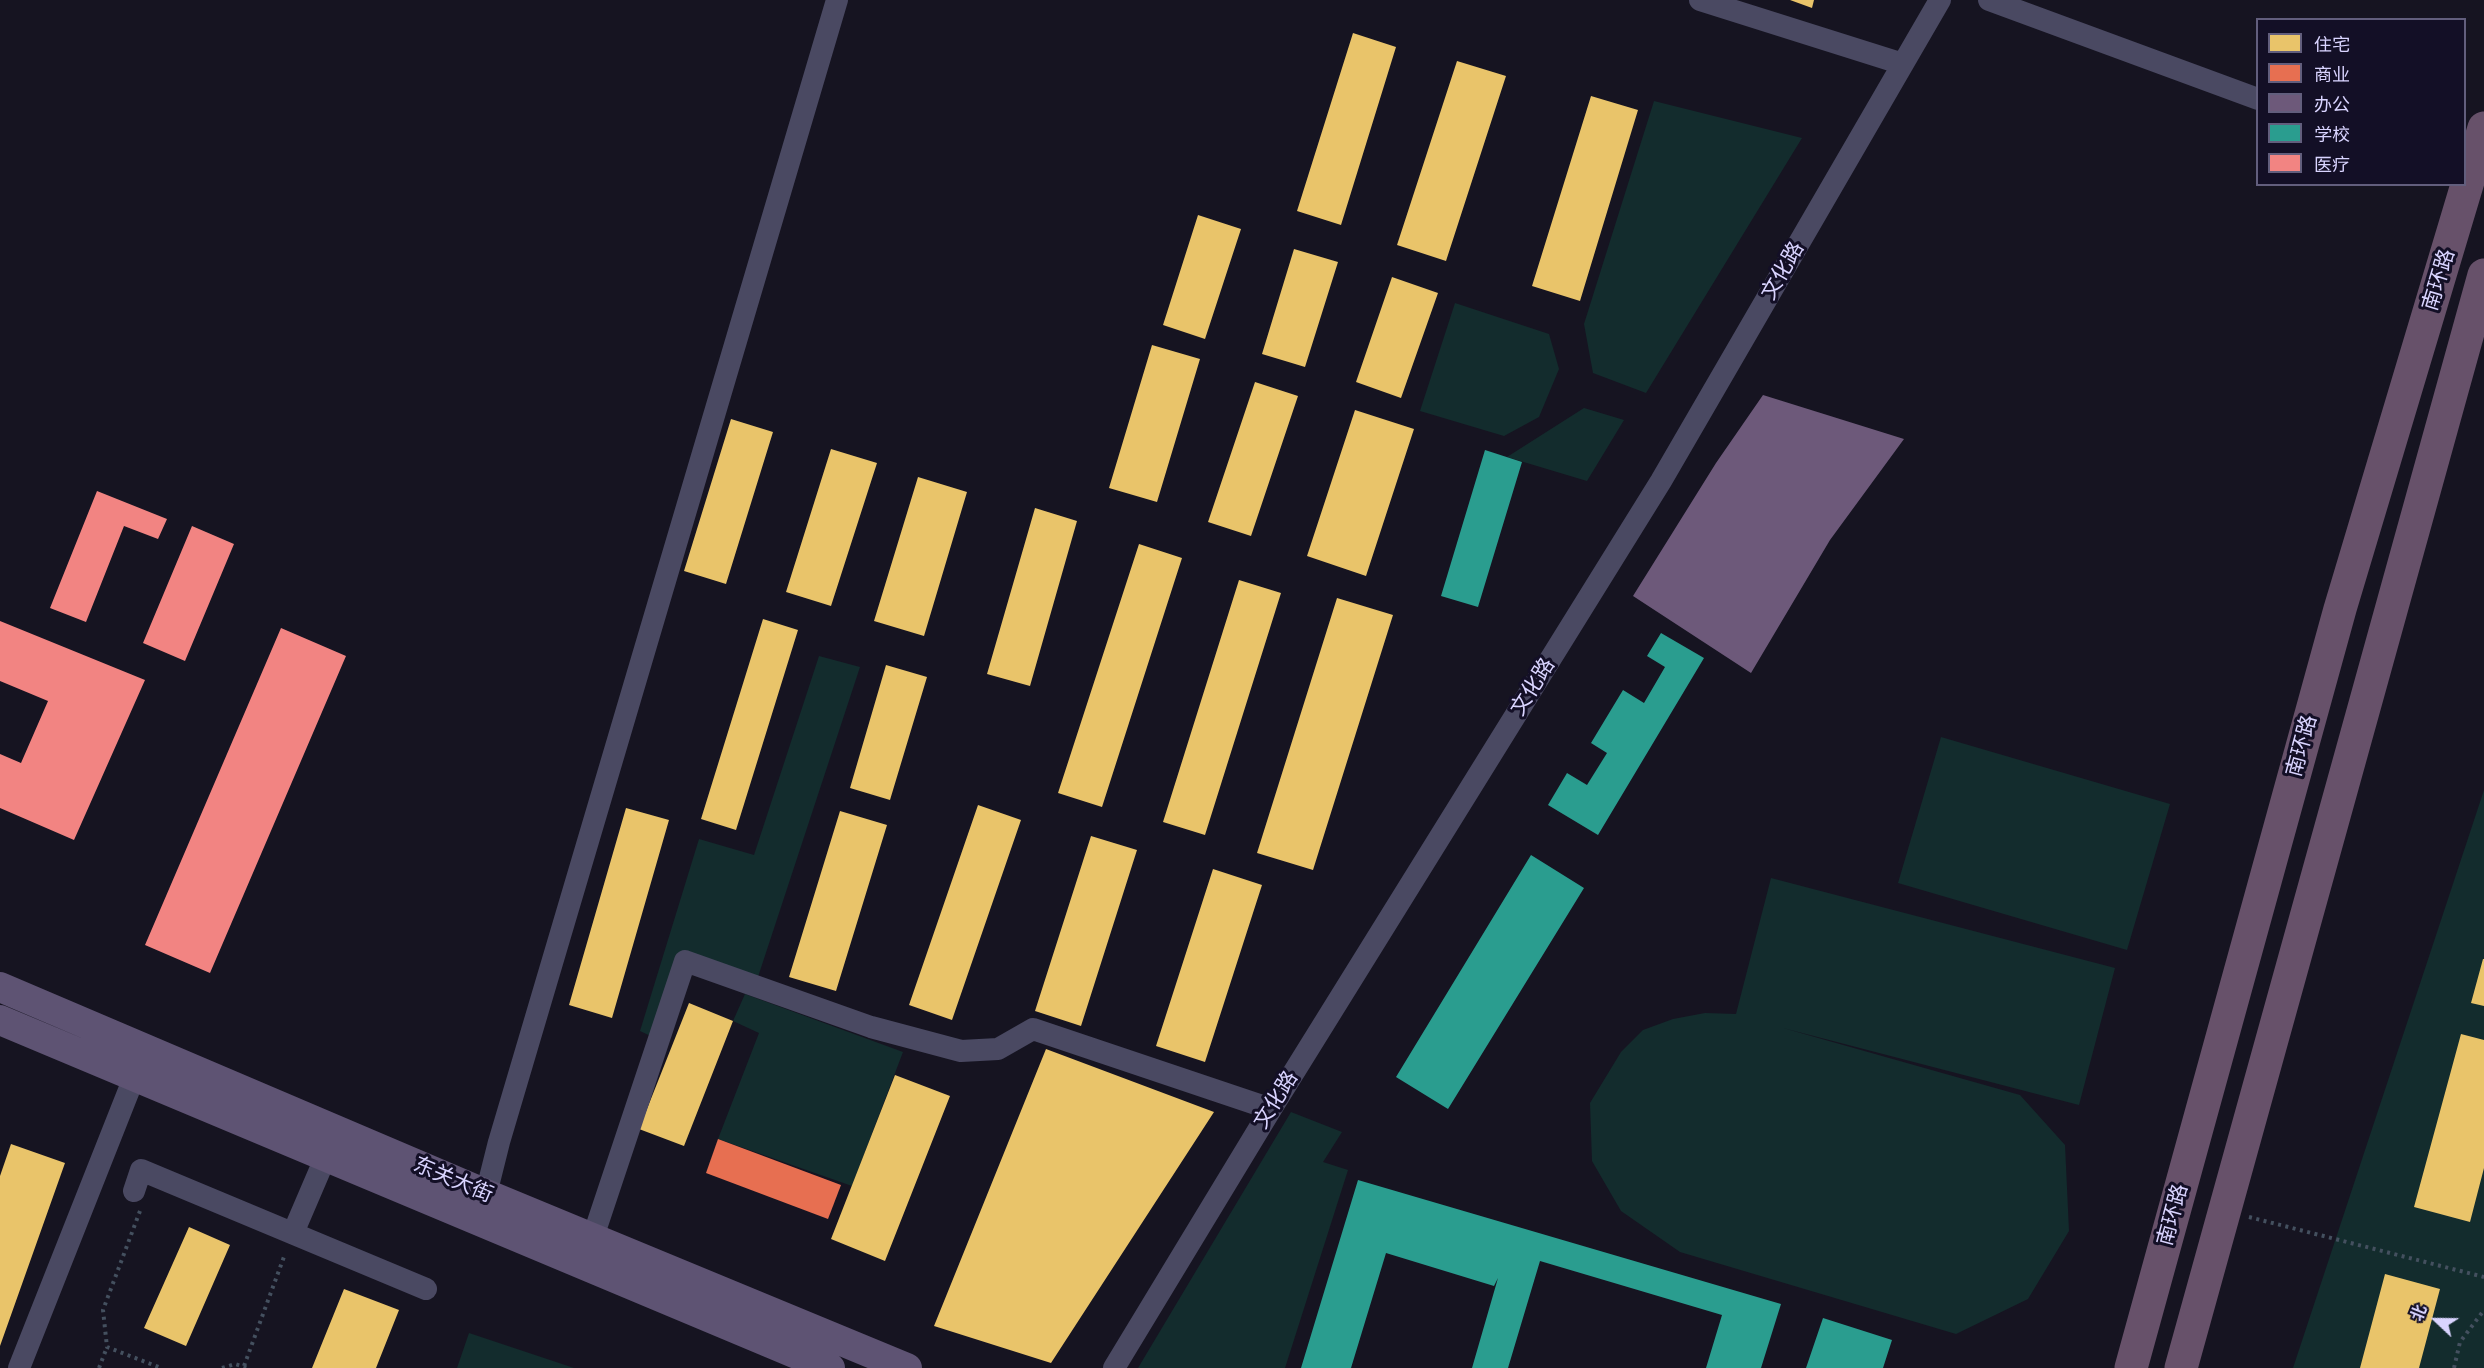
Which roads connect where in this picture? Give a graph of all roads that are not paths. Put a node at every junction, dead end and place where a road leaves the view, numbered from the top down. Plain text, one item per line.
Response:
1 (837, 0) edge
2 (1700, 0) edge
3 (1940, 0) edge
4 (1989, 0) edge
5 (1903, 64) junction
6 (2256, 98) edge
7 (2484, 128) edge
8 (2467, 176) edge
9 (2464, 186) edge
10 (2484, 275) edge
11 (0, 987) edge
12 (0, 1020) edge
13 (135, 1075) junction
14 (1271, 1109) junction
15 (326, 1156) junction
16 (134, 1191) dead end
17 (486, 1194) junction
18 (293, 1233) junction
19 (593, 1237) junction
20 (426, 1289) dead end
21 (19, 1368) edge
22 (830, 1368) edge
23 (907, 1368) edge
24 (1114, 1368) edge
25 (2131, 1368) edge
26 (2181, 1368) edge

1 - 17 street
2 - 5 street
3 - 5 street, 文化路
4 - 6 street
5 - 14 street, 文化路
7 - 8 highway, 南环路
9 - 25 highway, 南环路
10 - 26 highway, 南环路
11 - 17 main road, 东关大街
12 - 13 main road, 东关大街
13 - 15 main road, 东关大街
13 - 21 street
14 - 19 street
14 - 24 street, 文化路
15 - 18 street
15 - 22 main road, 东关大街
16 - 18 street
17 - 19 main road, 东关大街
18 - 20 street
19 - 23 main road, 东关大街

